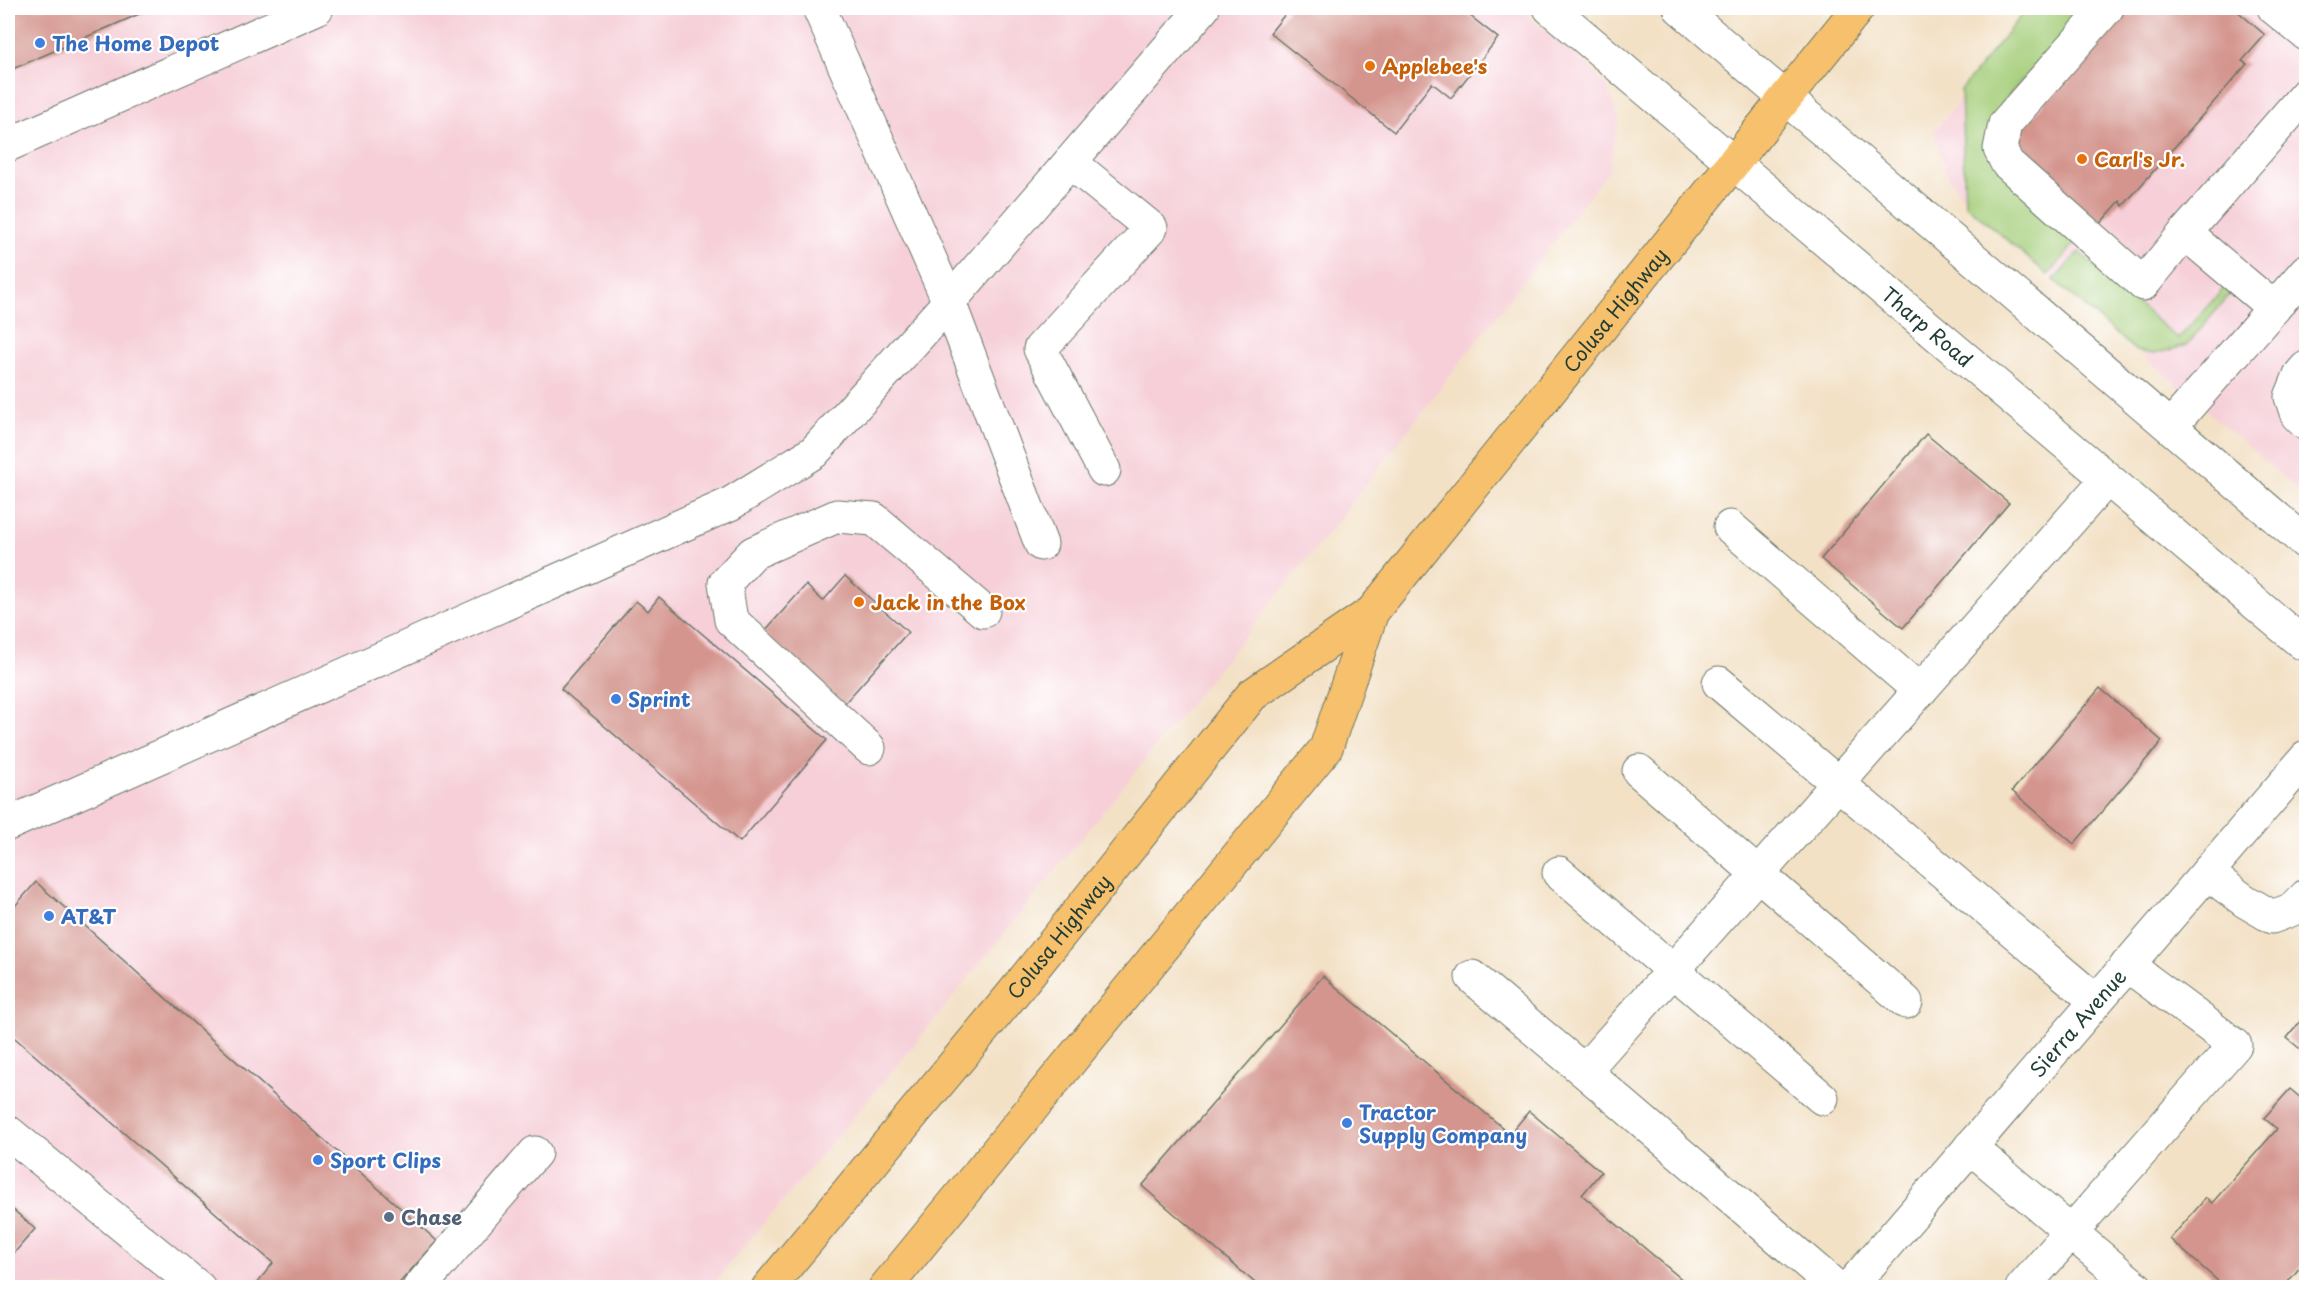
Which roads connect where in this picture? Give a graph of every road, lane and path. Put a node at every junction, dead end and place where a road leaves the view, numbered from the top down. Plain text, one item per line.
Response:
1 (318, 8) edge
2 (819, 8) edge
3 (1203, 8) edge
4 (1550, 8) edge
5 (1680, 8) edge
6 (1858, 8) edge
7 (2107, 8) edge
8 (2274, 8) edge
9 (2307, 34) edge
10 (2307, 94) edge
11 (1786, 95) junction
12 (8, 145) edge
13 (1070, 162) junction
14 (1732, 163) junction
15 (2185, 233) junction
16 (2307, 271) edge
17 (949, 302) junction
18 (2274, 308) junction
19 (2307, 368) edge
20 (2307, 424) edge
21 (2171, 426) junction
22 (1104, 470) dead end
23 (2107, 479) junction
24 (1730, 527) dead end
25 (1041, 543) dead end
26 (2307, 543) edge
27 (983, 611) dead end
28 (1372, 612) junction
29 (2307, 644) edge
30 (1719, 683) dead end
31 (1920, 691) junction
32 (869, 748) dead end
33 (2307, 758) edge
34 (1639, 771) dead end
35 (1840, 782) junction
36 (8, 824) edge
37 (1559, 873) dead end
38 (1759, 873) junction
39 (2207, 873) junction
40 (2307, 896) edge
41 (2127, 965) junction
42 (1673, 970) junction
43 (1472, 977) dead end
44 (2096, 1001) junction
45 (1906, 1002) dead end
46 (1584, 1071) junction
47 (1822, 1098) dead end
48 (8, 1132) edge
49 (1970, 1147) junction
50 (535, 1153) dead end
51 (2070, 1232) junction
52 (199, 1287) edge
53 (420, 1287) edge
54 (768, 1287) edge
55 (885, 1287) edge
56 (1838, 1287) edge
57 (1849, 1287) edge
58 (2022, 1287) edge
59 (2136, 1287) edge

1 - 12 street
2 - 17 street
3 - 13 street
4 - 14 street, Tharp Road
5 - 11 street
6 - 11 highway, Colusa Highway
7 - 15 street
8 - 9 street
10 - 15 street
11 - 14 highway, Colusa Highway
11 - 21 street
13 - 17 street
13 - 22 street
14 - 23 street, Tharp Road
14 - 28 highway, Colusa Highway
15 - 18 street
16 - 18 street
17 - 25 street
17 - 36 street
18 - 21 street
19 - 20 street
21 - 26 street
23 - 29 street, Tharp Road
23 - 31 street
24 - 31 street
27 - 32 street
28 - 54 highway, Colusa Highway
28 - 55 highway, Colusa Highway
30 - 35 street
31 - 35 street
33 - 39 street, Sierra Avenue
34 - 38 street
35 - 38 street
35 - 44 street
37 - 42 street
38 - 42 street
38 - 45 street
39 - 40 street
39 - 41 street, Sierra Avenue
41 - 44 street, Sierra Avenue
41 - 51 street
42 - 46 street
42 - 47 street
43 - 46 street
44 - 49 street, Sierra Avenue
46 - 56 street
48 - 52 street
49 - 51 street
49 - 57 street, Sierra Avenue
50 - 53 street
51 - 58 street
51 - 59 street

